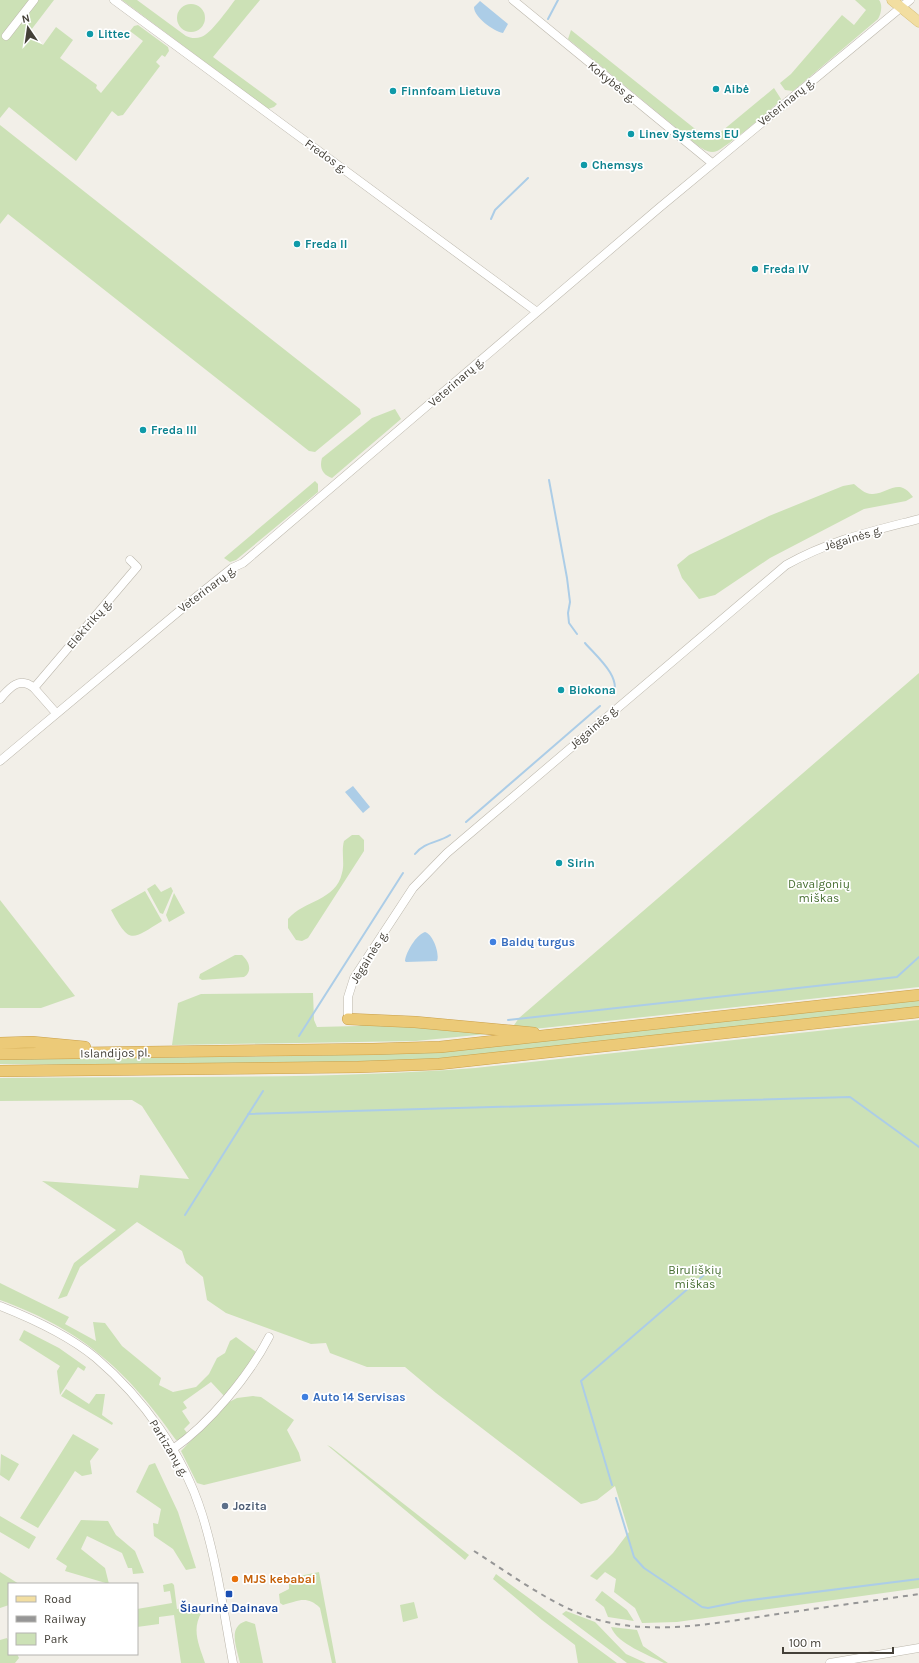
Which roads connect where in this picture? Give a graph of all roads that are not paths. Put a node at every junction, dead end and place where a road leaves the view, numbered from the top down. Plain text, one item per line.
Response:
1 (34, 0) edge
2 (114, 0) edge
3 (513, 0) edge
4 (892, 0) edge
5 (910, 0) edge
6 (901, 7) junction
7 (919, 22) edge
8 (6, 36) dead end
9 (712, 163) junction
10 (537, 312) junction
11 (919, 519) edge
12 (130, 560) dead end
13 (34, 688) junction
14 (0, 699) edge
15 (56, 713) junction
16 (0, 760) edge
17 (919, 995) edge
18 (919, 1012) edge
19 (348, 1020) joint
20 (558, 1035) junction
21 (0, 1043) edge
22 (154, 1053) junction
23 (0, 1054) edge
24 (0, 1071) edge
25 (0, 1306) edge
26 (269, 1337) dead end
27 (173, 1449) junction
28 (919, 1648) edge
29 (233, 1663) edge
30 (830, 1663) edge

1 - 8 street
2 - 10 street, Fredos g.
3 - 9 street, Kokybės g.
4 - 6 main road
5 - 6 street, Veterinarų g.
6 - 7 main road
6 - 9 street, Veterinarų g.
9 - 10 street, Veterinarų g.
10 - 15 street, Veterinarų g.
11 - 19 street, Jėgainės g.
12 - 13 street, Elektrikų g.
13 - 14 street
13 - 15 street
15 - 16 street, Veterinarų g.
17 - 20 highway
18 - 24 highway, Islandijos pl.
19 - 20 highway
20 - 22 highway, Islandijos pl.
21 - 22 highway
22 - 23 highway, Islandijos pl.
25 - 27 street, Partizanų g.
26 - 27 street
27 - 29 street, Partizanų g.
28 - 30 street

